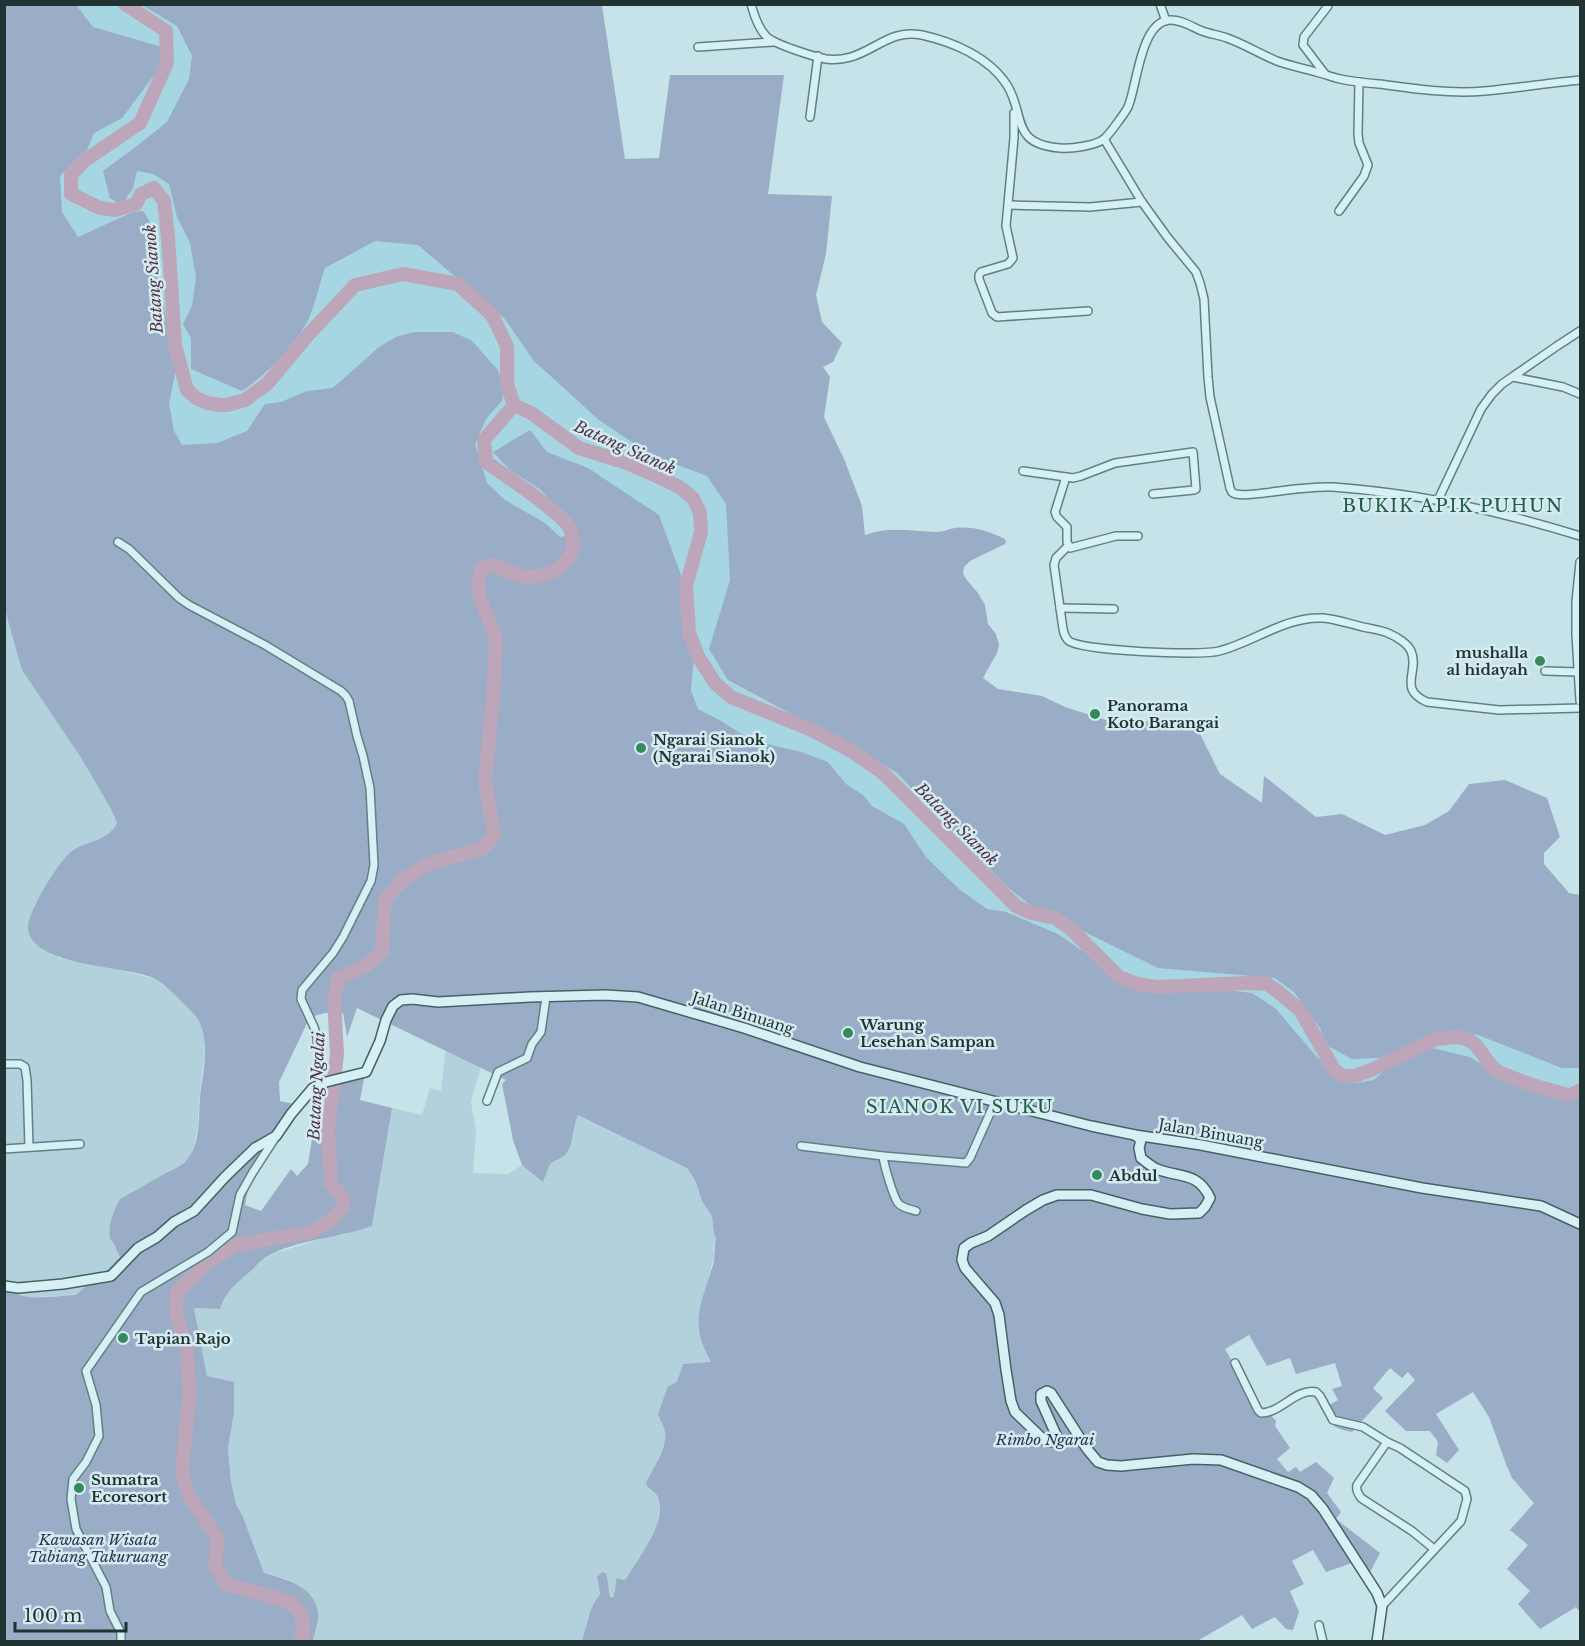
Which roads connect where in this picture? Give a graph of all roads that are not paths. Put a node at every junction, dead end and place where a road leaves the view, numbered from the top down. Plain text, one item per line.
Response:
1 (751, 4) edge
2 (1160, 4) edge
3 (1328, 6) dead end
4 (1166, 21) junction
5 (773, 42) junction
6 (698, 47) dead end
7 (818, 57) junction
8 (1325, 74) junction
9 (1581, 80) edge
10 (1359, 82) junction
11 (1014, 104) junction
12 (810, 117) dead end
13 (1104, 139) junction
14 (1142, 202) junction
15 (1009, 205) junction
16 (1339, 211) dead end
17 (1088, 311) dead end
18 (1581, 331) edge
19 (1513, 377) junction
20 (1581, 394) edge
21 (1023, 471) dead end
22 (1065, 477) junction
23 (1153, 494) dead end
24 (1438, 500) junction
25 (1138, 536) dead end
26 (1581, 536) edge
27 (118, 542) dead end
28 (1068, 546) junction
29 (1581, 562) edge
30 (1060, 608) junction
31 (1113, 609) dead end
32 (1545, 671) dead end
33 (1578, 672) junction
34 (1581, 701) edge
35 (1581, 708) edge
36 (546, 997) junction
37 (4, 1064) edge
38 (323, 1083) junction
39 (487, 1101) dead end
40 (995, 1102) junction
41 (1135, 1135) junction
42 (276, 1136) junction
43 (80, 1144) dead end
44 (801, 1146) dead end
45 (30, 1147) junction
46 (4, 1149) edge
47 (883, 1156) junction
48 (916, 1211) dead end
49 (1581, 1224) edge
50 (4, 1286) edge
51 (1235, 1363) dead end
52 (1387, 1442) junction
53 (1434, 1550) junction
54 (1382, 1606) junction
55 (1319, 1625) dead end
56 (121, 1641) edge
57 (1323, 1641) edge
58 (1377, 1641) edge

1 - 5 street
2 - 4 street
3 - 8 street
4 - 8 street
4 - 13 street
5 - 6 street
5 - 7 street
7 - 11 street
7 - 12 street
8 - 10 street
9 - 10 street
10 - 16 street
11 - 13 street
11 - 15 street
13 - 14 street
14 - 15 street
14 - 24 street
15 - 17 street
18 - 19 street
19 - 20 street
19 - 24 street
21 - 22 street
22 - 23 street
22 - 28 street
24 - 26 street
25 - 28 street
27 - 38 street
28 - 30 street
29 - 33 street
30 - 31 street
30 - 35 street
32 - 33 street
33 - 34 street
36 - 38 main road, Jalan Binuang
36 - 39 street
36 - 40 main road, Jalan Binuang
37 - 45 street
38 - 42 main road, Jalan Binuang
40 - 41 main road, Jalan Binuang
40 - 47 street
41 - 49 main road, Jalan Binuang
41 - 54 main road
42 - 50 main road, Jalan Binuang
42 - 56 street
43 - 45 street
44 - 47 street
45 - 46 street
47 - 48 street
51 - 52 street
52 - 53 street
52 - 53 street
53 - 54 street
54 - 58 main road
55 - 57 street

